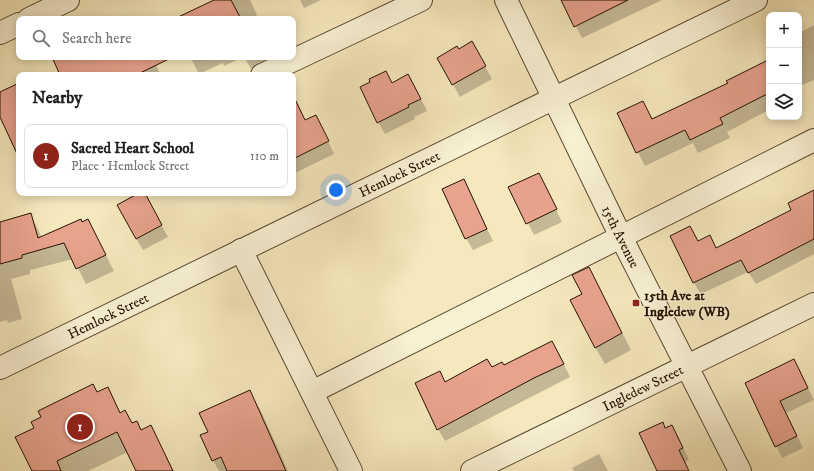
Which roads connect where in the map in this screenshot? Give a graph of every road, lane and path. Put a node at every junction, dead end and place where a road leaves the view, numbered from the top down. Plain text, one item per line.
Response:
1 (68, 0) edge
2 (421, 0) edge
3 (506, 0) edge
4 (756, 0) edge
5 (35, 16) edge
6 (16, 25) edge
7 (0, 33) edge
8 (296, 59) edge
9 (294, 60) edge
10 (268, 72) edge
11 (553, 99) junction
12 (814, 140) edge
13 (621, 237) junction
14 (241, 250) junction
15 (814, 304) edge
16 (686, 367) junction
17 (0, 368) edge
18 (312, 392) junction
19 (351, 471) edge
20 (472, 471) edge
21 (740, 471) edge

1 - 5 street
2 - 8 street
3 - 11 street, 15th Avenue
4 - 11 street, Hemlock Street
6 - 7 street
9 - 10 street
11 - 13 street, 15th Avenue
11 - 14 street, Hemlock Street
12 - 13 street
13 - 16 street, 15th Avenue
13 - 18 street
14 - 17 street, Hemlock Street
14 - 18 street
15 - 16 street, Ingledew Street
16 - 20 street, Ingledew Street
16 - 21 street, 15th Avenue
18 - 19 street

